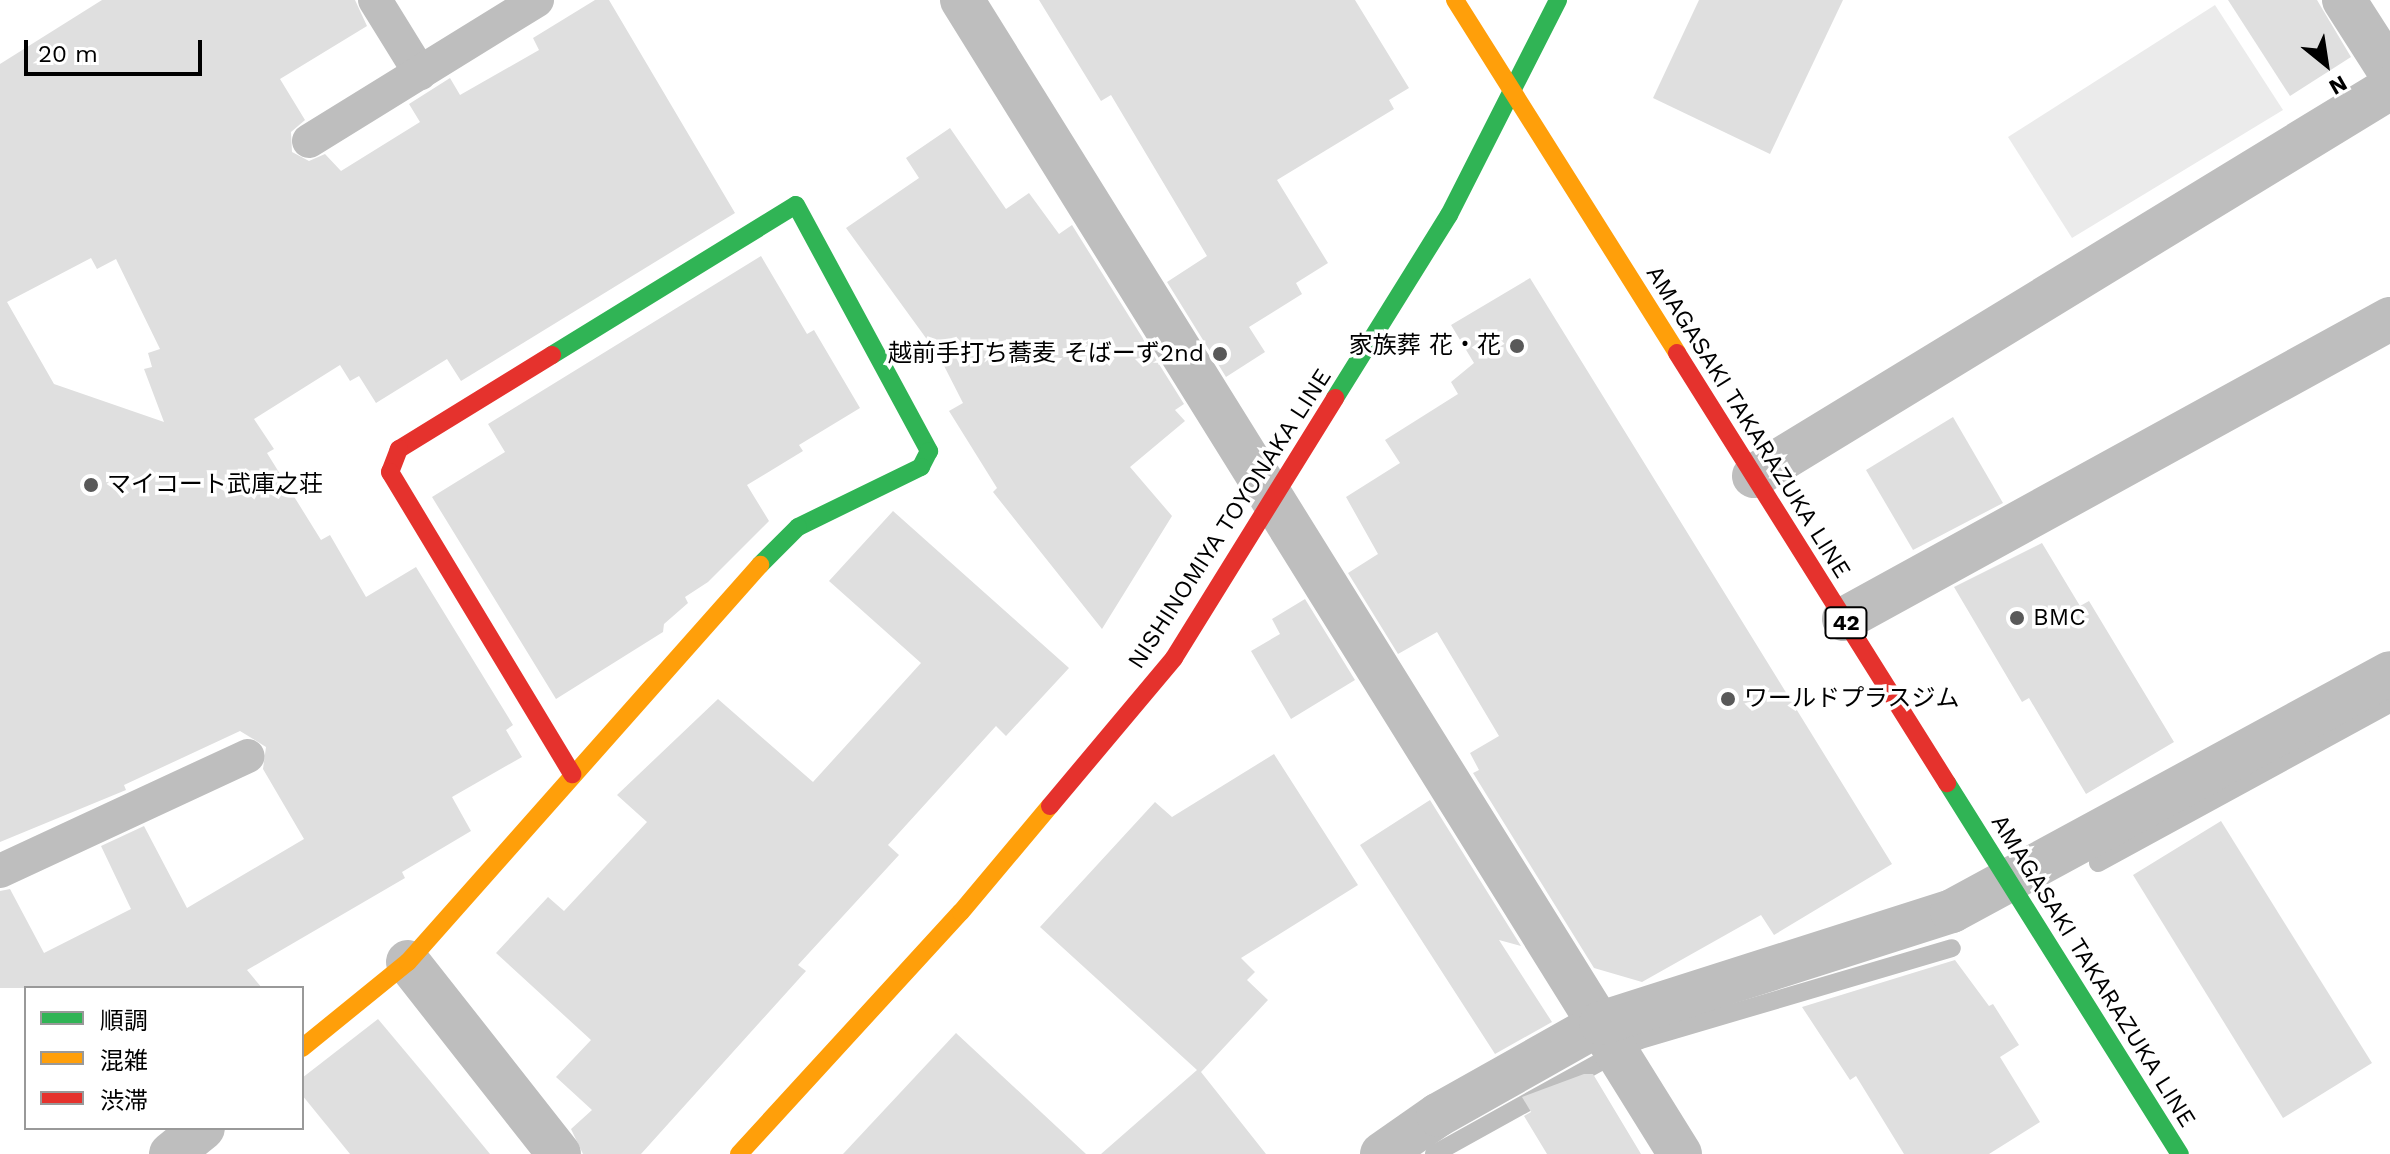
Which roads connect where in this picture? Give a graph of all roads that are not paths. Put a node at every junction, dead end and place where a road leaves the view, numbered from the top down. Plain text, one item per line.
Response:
1 (375, 0) edge
2 (537, 0) edge
3 (962, 0) edge
4 (1455, 0) edge
5 (1558, 0) edge
6 (2344, 0) edge
7 (2390, 72) edge
8 (420, 73) junction
9 (2390, 88) edge
10 (1511, 94) junction
11 (309, 141) dead end
12 (2390, 319) edge
13 (1754, 476) junction
14 (1273, 503) junction
15 (1844, 619) junction
16 (2390, 673) edge
17 (248, 756) dead end
18 (572, 774) junction
19 (0, 871) edge
20 (2010, 882) junction
21 (408, 962) junction
22 (1612, 1042) junction
23 (304, 1046) edge
24 (201, 1130) edge
25 (171, 1154) edge
26 (559, 1154) edge
27 (739, 1154) edge
28 (1382, 1154) edge
29 (1680, 1154) edge
30 (2180, 1154) edge

1 - 8 lane
2 - 8 lane
3 - 14 street
4 - 10 main road, AMAGASAKI TAKARAZUKA LINE / 42
5 - 10 main road, NISHINOMIYA TOYONAKA LINE
6 - 7 street
8 - 11 lane
9 - 13 street
10 - 13 main road, AMAGASAKI TAKARAZUKA LINE / 42
10 - 14 main road, NISHINOMIYA TOYONAKA LINE
12 - 15 street
13 - 15 main road, AMAGASAKI TAKARAZUKA LINE / 42
14 - 22 street
14 - 27 main road, NISHINOMIYA TOYONAKA LINE
15 - 20 main road, AMAGASAKI TAKARAZUKA LINE / 42
16 - 20 street
17 - 19 lane
18 - 18 main road
18 - 21 main road
20 - 22 street
20 - 30 main road, AMAGASAKI TAKARAZUKA LINE / 42
21 - 23 main road
21 - 26 street
22 - 28 street
22 - 29 street
24 - 25 street

